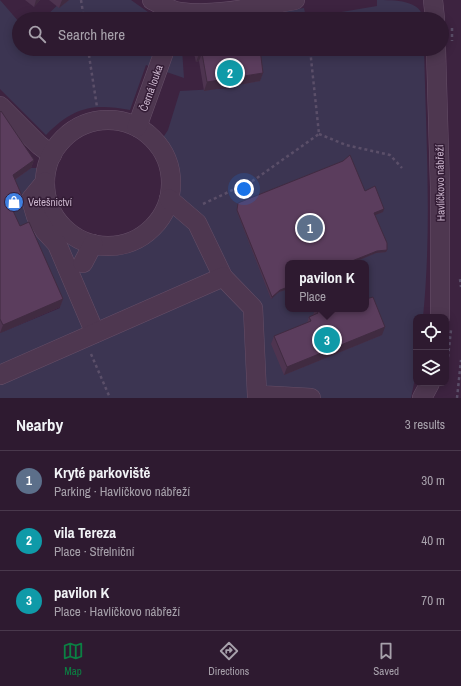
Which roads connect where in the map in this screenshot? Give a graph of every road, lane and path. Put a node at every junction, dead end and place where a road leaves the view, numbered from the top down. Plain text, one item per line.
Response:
1 (81, 0) edge
2 (152, 0) edge
3 (295, 0) edge
4 (433, 0) edge
5 (83, 12) edge
6 (171, 12) edge
7 (225, 12) edge
8 (434, 12) edge
9 (89, 56) edge
10 (162, 56) edge
11 (311, 56) edge
12 (436, 56) edge
13 (0, 106) edge
14 (97, 106) dead end
15 (137, 127) junction
16 (319, 134) junction
17 (52, 154) junction
18 (402, 168) dead end
19 (45, 182) junction
20 (169, 199) junction
21 (185, 212) junction
22 (93, 244) junction
23 (83, 263) dead end
24 (223, 277) junction
25 (440, 314) edge
26 (90, 336) junction
27 (461, 360) edge
28 (0, 375) edge
29 (428, 386) edge
30 (110, 398) edge
31 (311, 398) edge
32 (422, 398) edge
33 (457, 398) edge

1 - 5 path
2 - 6 street
3 - 7 street
4 - 8 street
9 - 14 path
10 - 15 street, Černá louka
11 - 16 path
12 - 25 street, Havlíčkovo nábřeží
13 - 17 street
15 - 17 street
15 - 20 street
16 - 18 path
16 - 21 path
17 - 19 street
19 - 22 street
19 - 26 street
20 - 21 street
20 - 22 street
21 - 24 street
22 - 23 street
24 - 26 street
24 - 31 street
26 - 28 street
26 - 30 path
27 - 33 path
29 - 32 street

